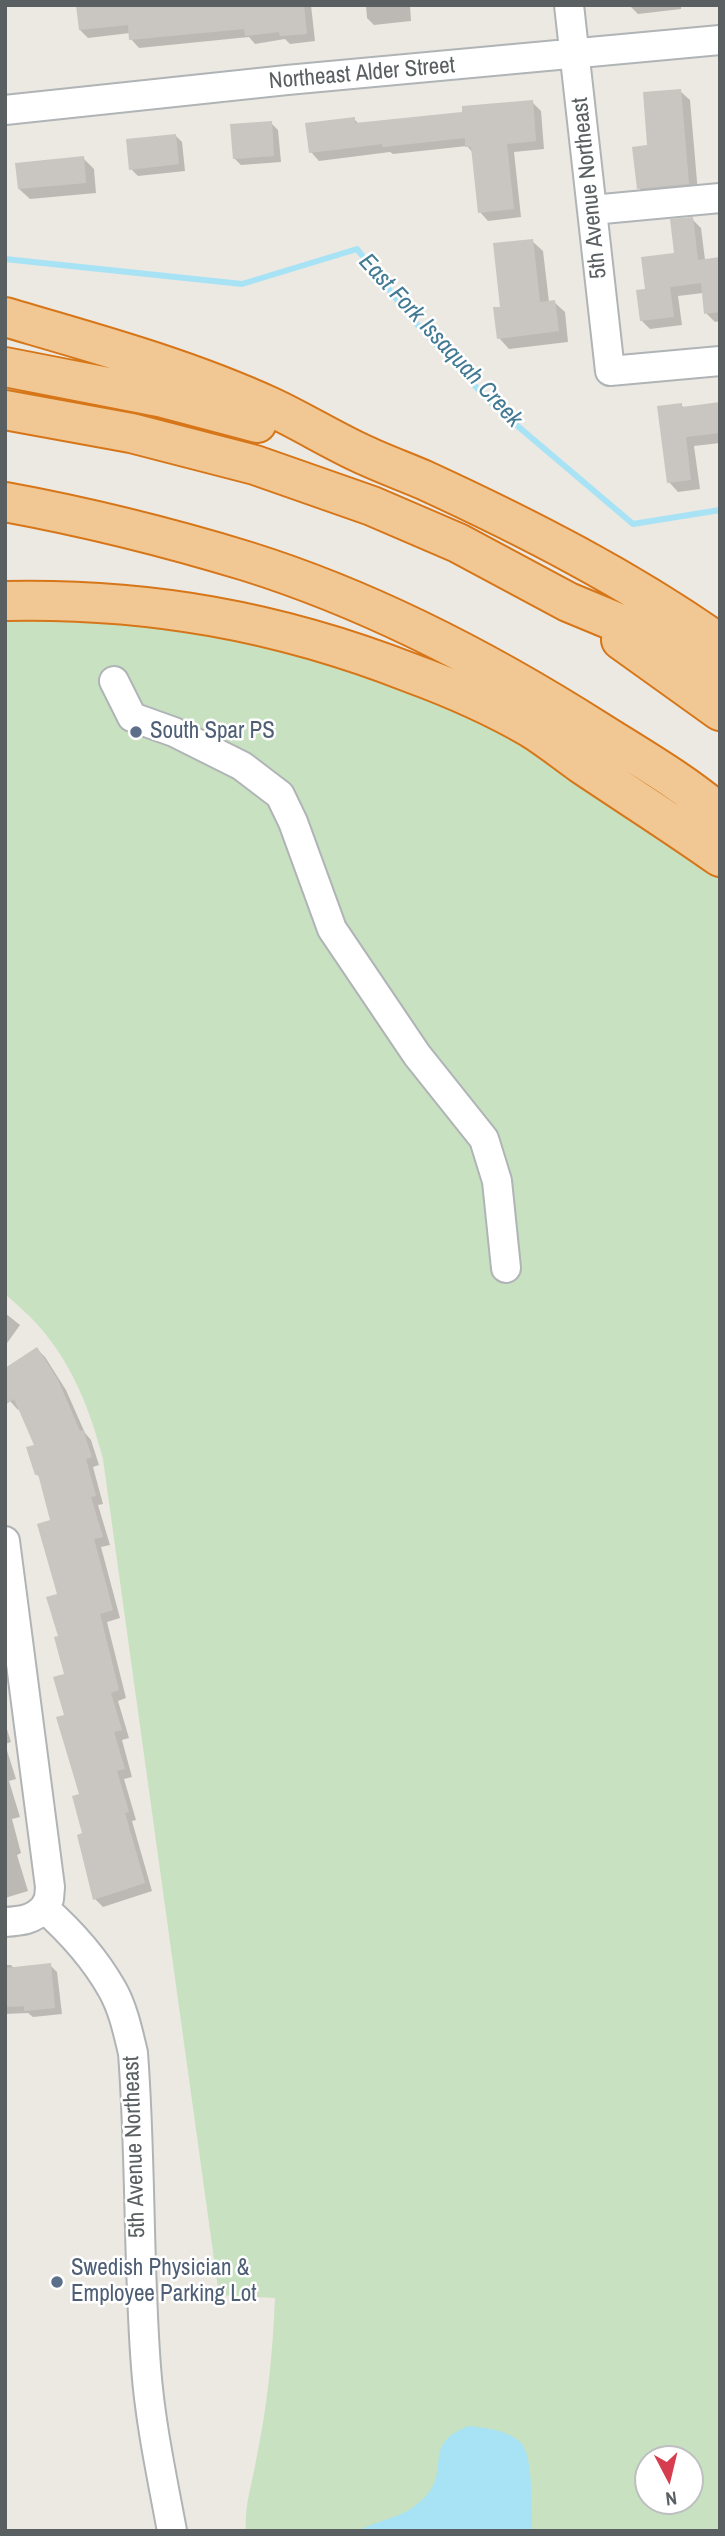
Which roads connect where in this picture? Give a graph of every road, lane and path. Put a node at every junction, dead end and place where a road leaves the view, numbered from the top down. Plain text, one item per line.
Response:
1 (569, 5) edge
2 (720, 40) edge
3 (575, 55) junction
4 (5, 110) edge
5 (720, 198) edge
6 (592, 209) junction
7 (5, 317) edge
8 (720, 360) edge
9 (5, 367) edge
10 (5, 410) edge
11 (360, 453) junction
12 (5, 502) edge
13 (5, 601) edge
14 (568, 602) junction
15 (5, 619) edge
16 (720, 644) edge
17 (720, 674) edge
18 (114, 681) dead end
19 (720, 711) edge
20 (584, 766) junction
21 (720, 814) edge
22 (720, 857) edge
23 (506, 1268) dead end
24 (5, 1541) edge
25 (44, 1908) junction
26 (5, 1922) edge
27 (172, 2531) edge

1 - 3 street, 5th Avenue Northeast
2 - 3 street, Northeast Alder Street
3 - 4 street, Northeast Alder Street
3 - 6 street, 5th Avenue Northeast
5 - 6 street
6 - 8 street, 5th Avenue Northeast
7 - 11 highway
9 - 11 highway
10 - 14 highway
11 - 16 highway
12 - 21 highway
13 - 20 highway
14 - 17 highway
14 - 19 highway
15 - 20 highway
18 - 23 street
20 - 22 highway
24 - 25 street
25 - 26 street
25 - 27 street, 5th Avenue Northeast

